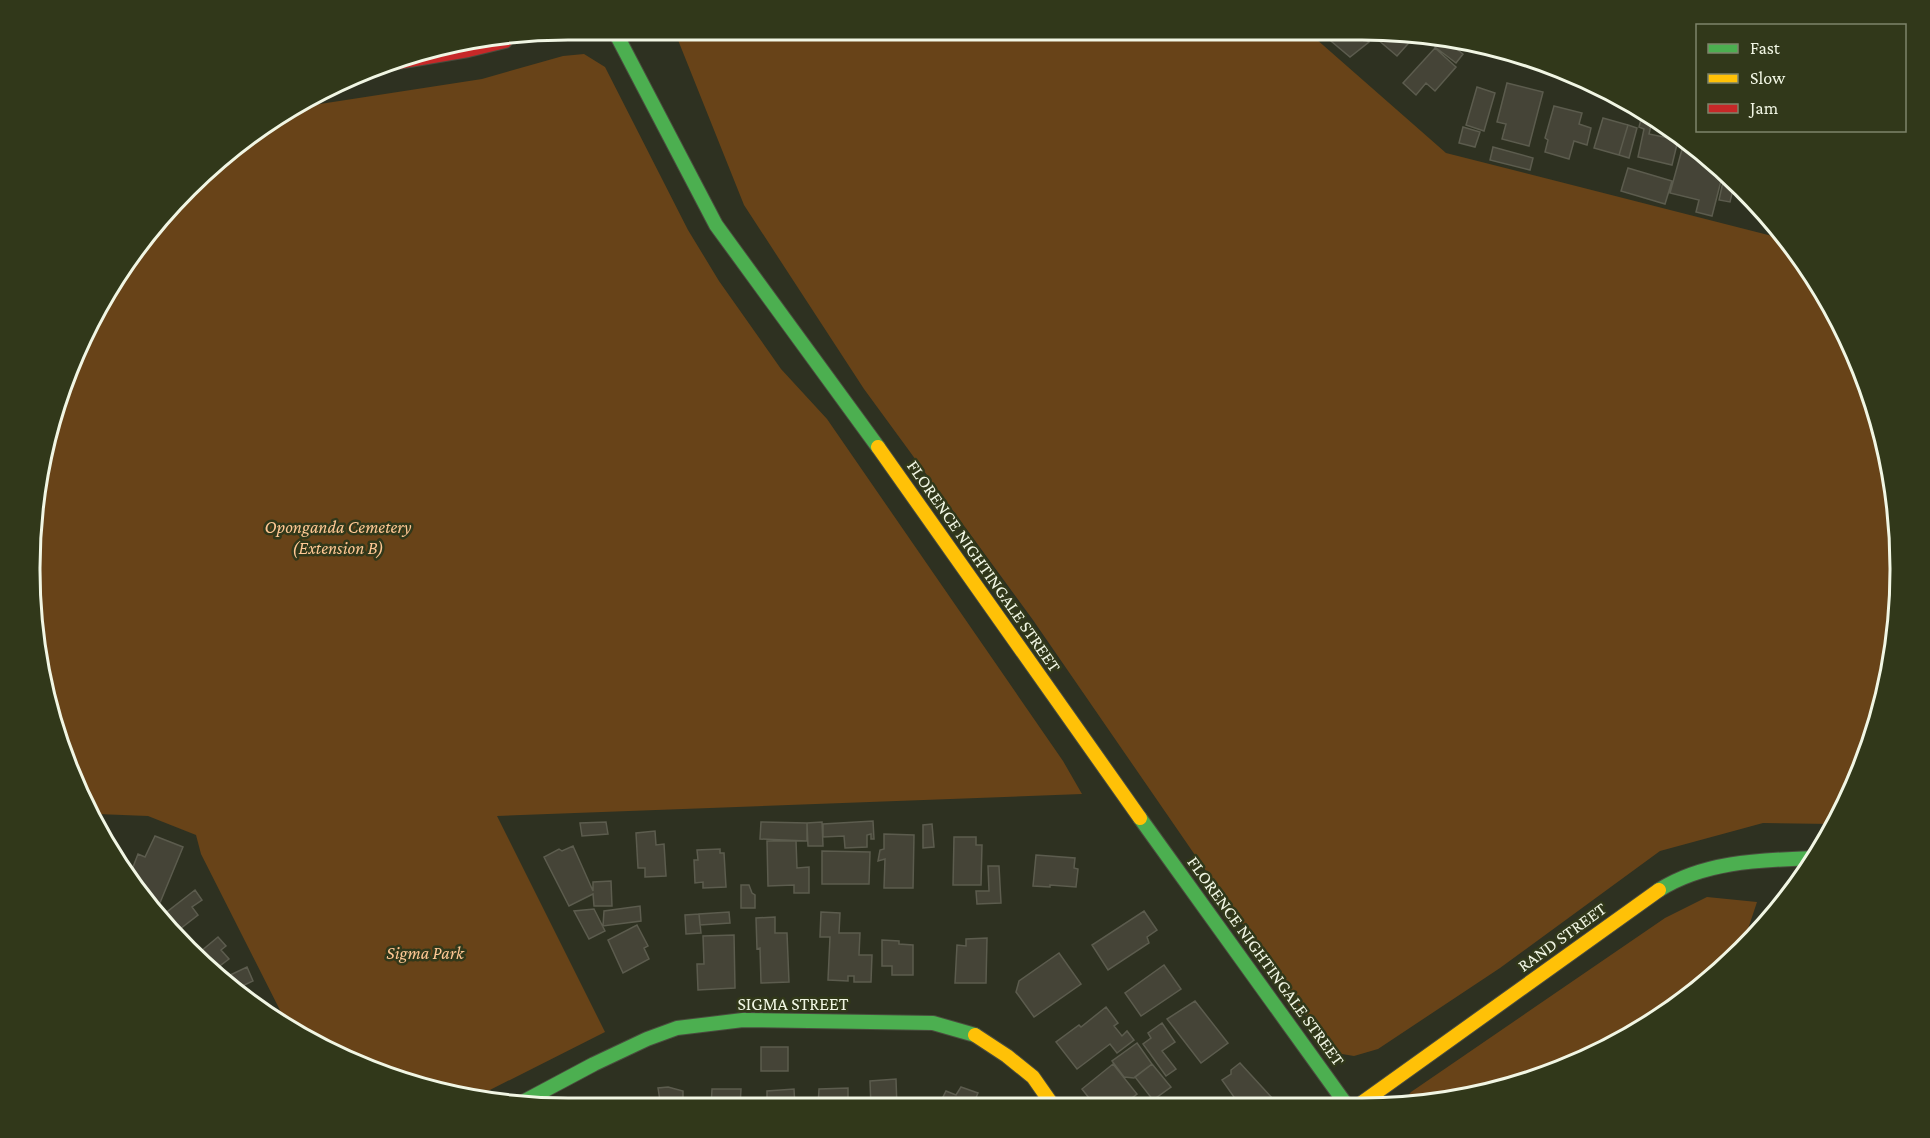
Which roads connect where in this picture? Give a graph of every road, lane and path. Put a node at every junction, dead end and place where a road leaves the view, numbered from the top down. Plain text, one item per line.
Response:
1 (619, 40) edge
2 (1803, 859) edge
3 (534, 1096) edge
4 (1048, 1098) edge
5 (1342, 1098) edge
6 (1369, 1098) edge

1 - 5 main road, FLORENCE NIGHTINGALE STREET
2 - 6 main road, RAND STREET
3 - 4 main road, SIGMA STREET

